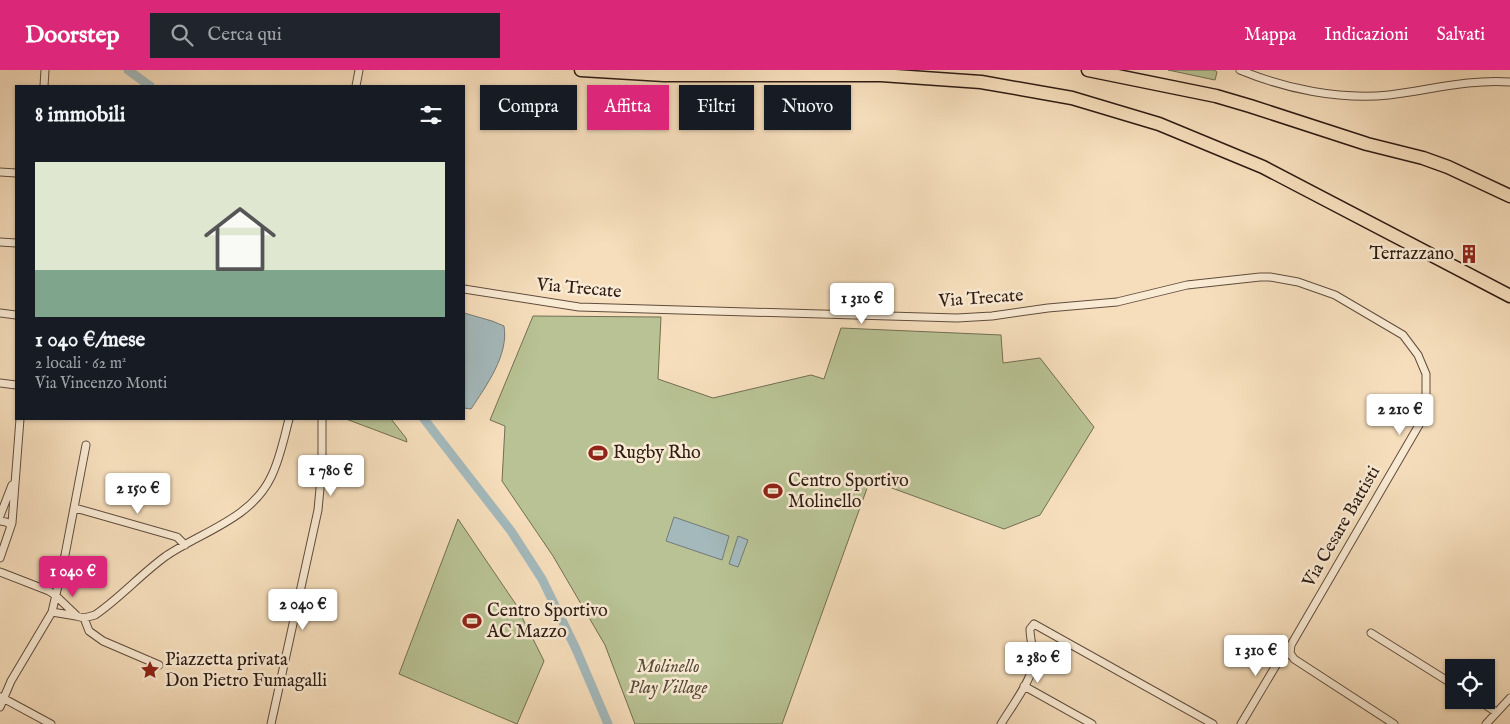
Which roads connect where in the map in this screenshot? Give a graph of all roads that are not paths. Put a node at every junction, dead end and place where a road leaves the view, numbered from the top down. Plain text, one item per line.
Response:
1 (45, 70) edge
2 (359, 70) edge
3 (581, 70) edge
4 (1088, 70) edge
5 (1240, 70) edge
6 (1510, 82) edge
7 (44, 85) edge
8 (356, 85) edge
9 (0, 172) edge
10 (15, 173) edge
11 (1505, 194) edge
12 (0, 242) edge
13 (15, 243) edge
14 (1260, 277) joint
15 (465, 289) edge
16 (1510, 296) edge
17 (0, 314) edge
18 (15, 315) edge
19 (0, 384) edge
20 (15, 385) edge
21 (20, 420) edge
22 (289, 420) edge
23 (322, 420) edge
24 (86, 445) dead end
25 (15, 478) junction
26 (75, 508) junction
27 (0, 516) edge
28 (0, 521) edge
29 (11, 525) junction
30 (186, 545) junction
31 (0, 558) edge
32 (0, 572) edge
33 (55, 595) junction
34 (52, 612) junction
35 (76, 616) junction
36 (84, 618) junction
37 (1371, 632) dead end
38 (1290, 653) junction
39 (159, 665) dead end
40 (1445, 679) edge
41 (1024, 686) junction
42 (2, 697) edge
43 (1510, 698) edge
44 (0, 707) edge
45 (1492, 709) edge
46 (1496, 712) junction
47 (51, 724) edge
48 (271, 724) edge
49 (1001, 724) edge
50 (1092, 724) edge
51 (1213, 724) edge
52 (1241, 724) edge
53 (1394, 724) edge
54 (1486, 724) edge

1 - 7 street
2 - 8 street
3 - 16 highway
4 - 11 highway
5 - 6 street
9 - 10 street
12 - 13 street
14 - 15 street, Via Trecate
14 - 38 street, Via Cesare Battisti
17 - 18 street
19 - 20 street
21 - 25 street
22 - 30 street
23 - 48 street
24 - 26 street
25 - 27 street
25 - 29 street
26 - 30 street
26 - 33 street
28 - 29 street
29 - 31 street
30 - 36 street
32 - 33 street
33 - 34 street
33 - 35 street
34 - 35 street
34 - 42 street
35 - 36 street
36 - 39 street
37 - 40 street
38 - 52 street
38 - 53 street
41 - 49 street
41 - 50 street
41 - 51 street
42 - 44 street
42 - 47 street
43 - 46 street
45 - 46 street
46 - 54 street

